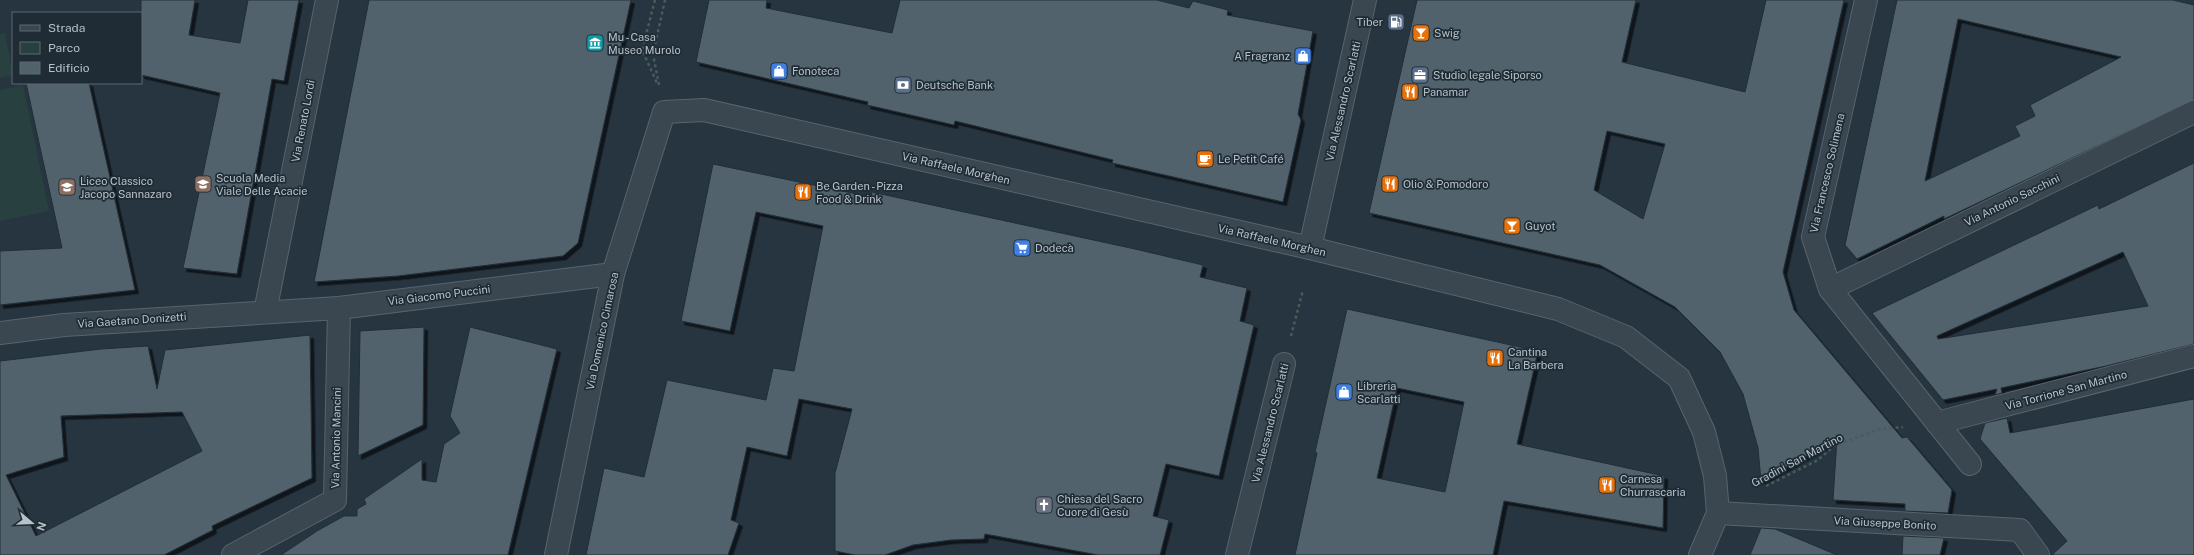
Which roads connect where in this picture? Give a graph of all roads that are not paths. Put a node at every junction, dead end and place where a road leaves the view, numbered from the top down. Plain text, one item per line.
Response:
1 (327, 0) edge
2 (1365, 0) edge
3 (1866, 0) edge
4 (664, 112) joint
5 (2194, 112) edge
6 (1310, 248) junction
7 (613, 274) junction
8 (1830, 289) junction
9 (339, 308) junction
10 (265, 312) junction
11 (0, 333) edge
12 (2194, 356) edge
13 (1284, 364) road end
14 (1937, 423) junction
15 (1970, 464) dead end
16 (1718, 513) junction
17 (233, 555) edge
18 (556, 555) edge
19 (1237, 555) edge
20 (1700, 555) edge
21 (2038, 555) edge

1 - 10 street, Via Renato Lordi
2 - 6 street, Via Alessandro Scarlatti
3 - 8 street, Via Francesco Solimena
4 - 6 street, Via Raffaele Morghen
4 - 7 street, Via Domenico Cimarosa
5 - 8 street, Via Antonio Sacchini
6 - 16 street, Via Raffaele Morghen
7 - 9 street, Via Giacomo Puccini
7 - 18 street, Via Domenico Cimarosa
8 - 14 street, Via Francesco Solimena
9 - 10 street, Via Giacomo Puccini
9 - 17 street, Via Antonio Mancini
10 - 11 street, Via Gaetano Donizetti
12 - 14 street, Via Torrione San Martino
13 - 19 street, Via Alessandro Scarlatti
14 - 15 street, Via Francesco Solimena
16 - 20 street, Via Raffaele Morghen
16 - 21 street, Via Giuseppe Bonito

